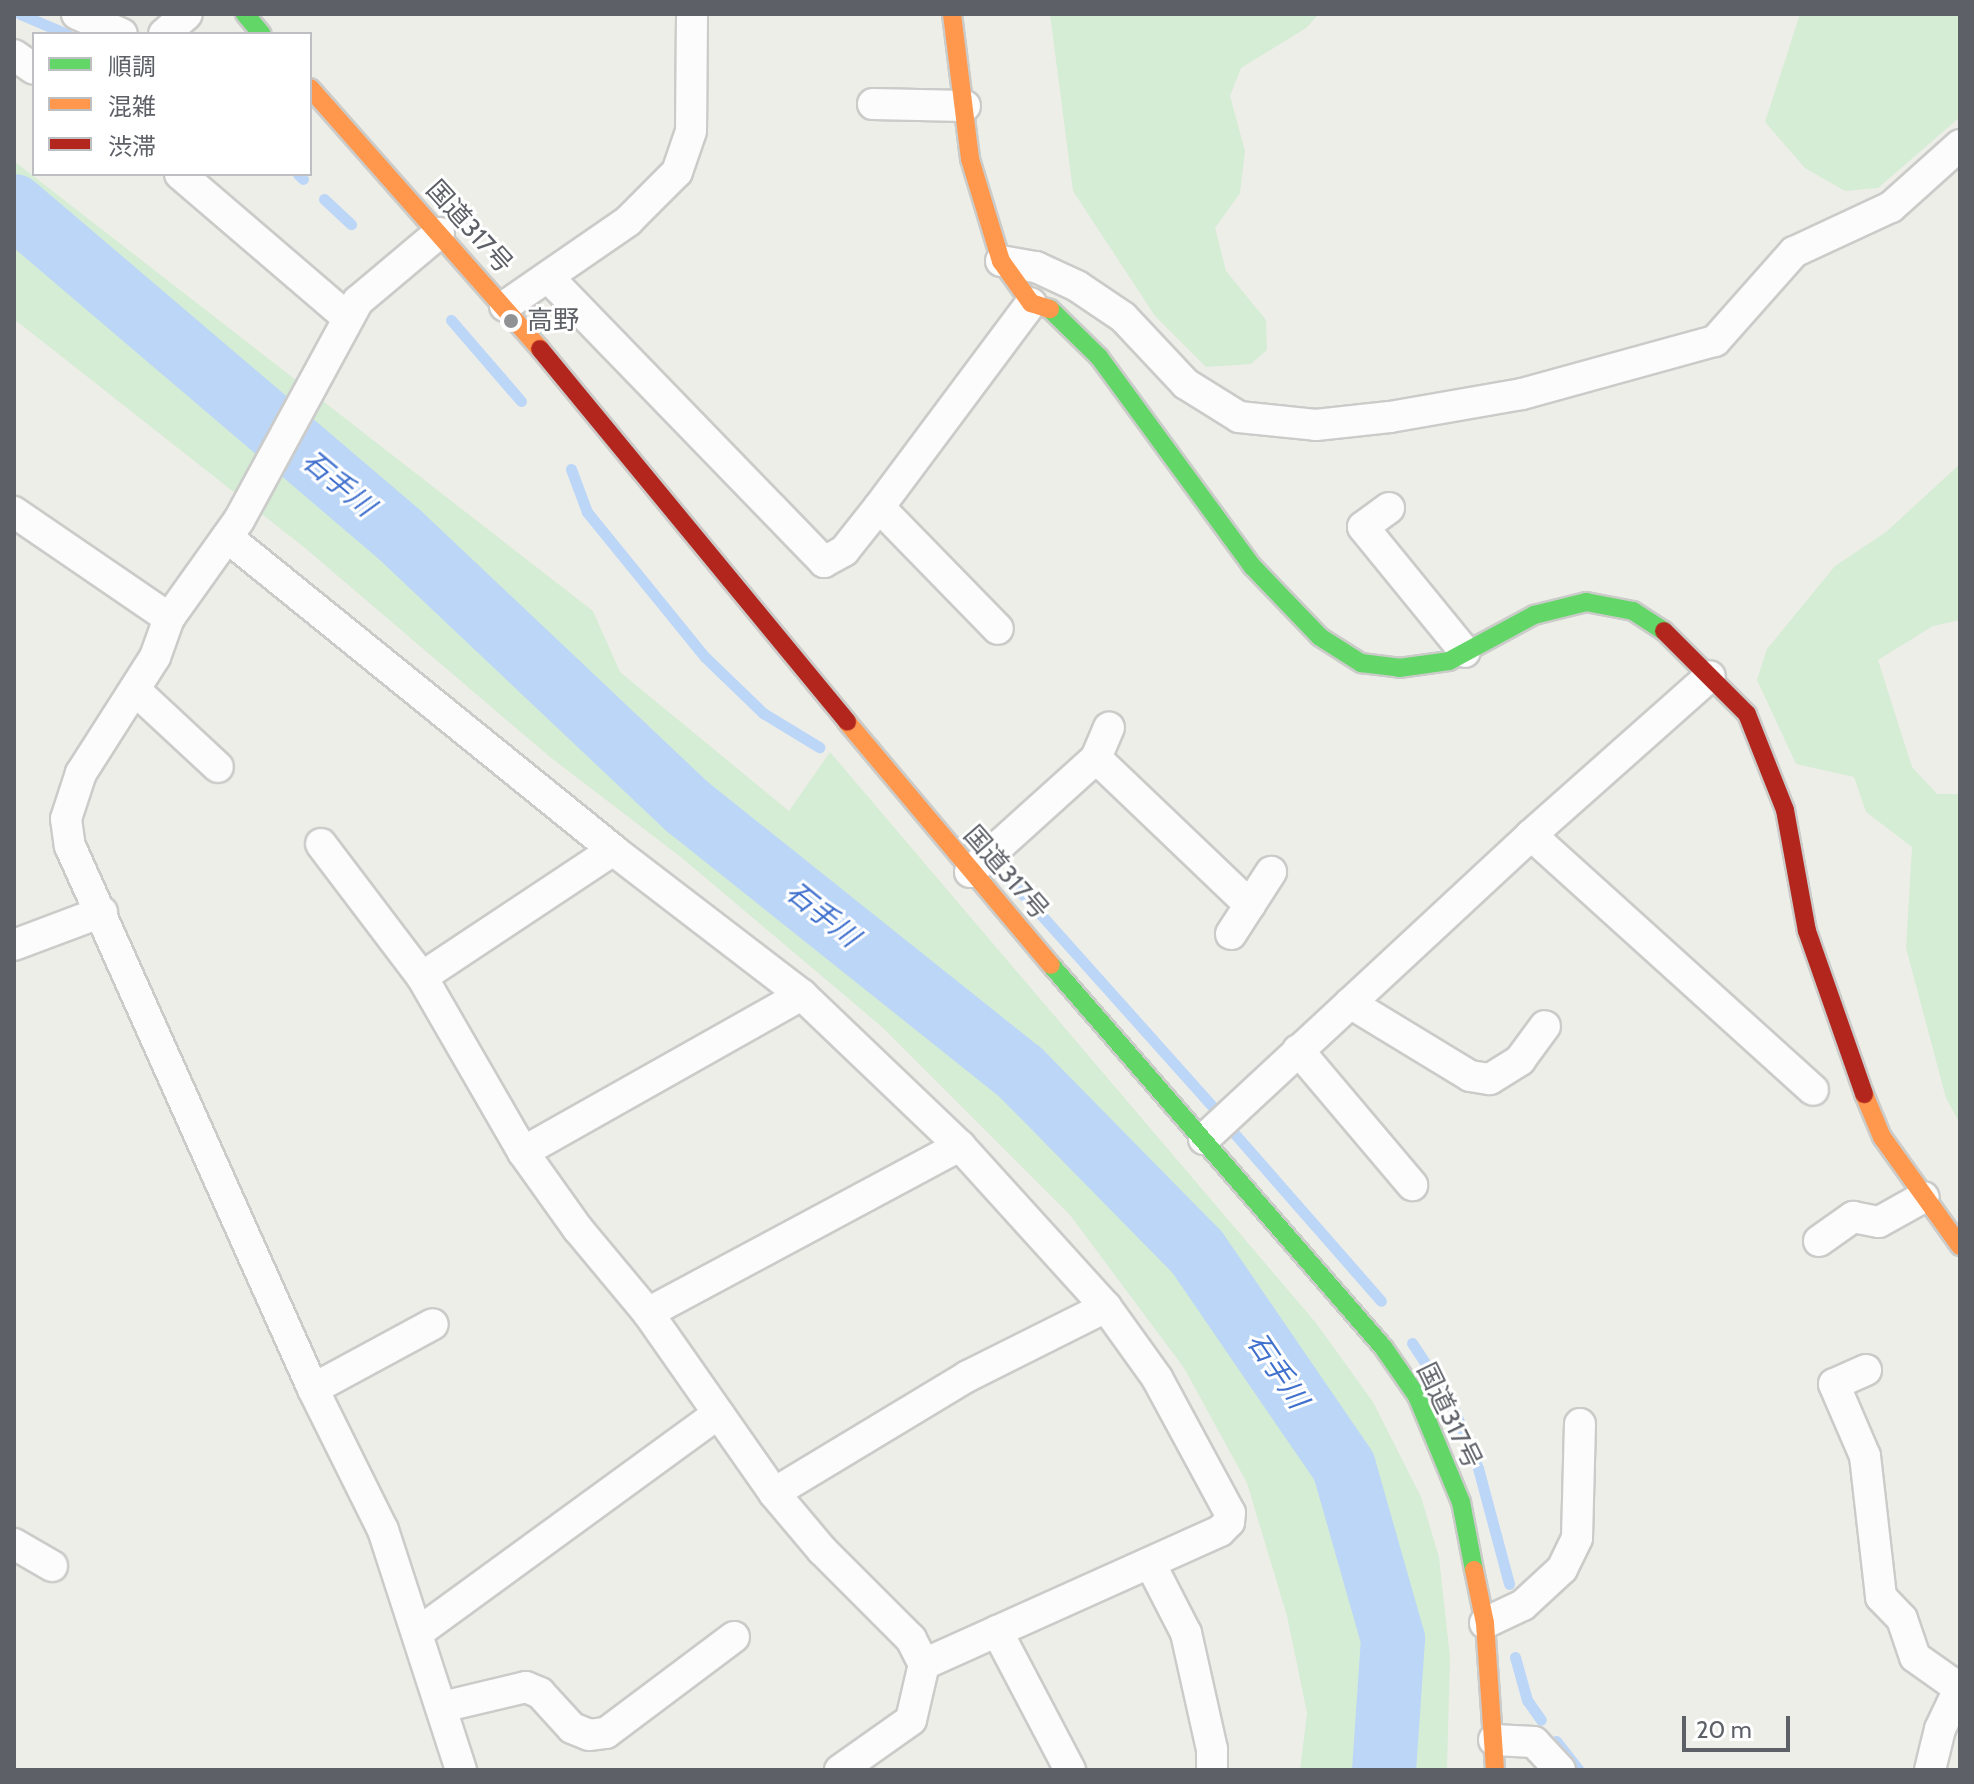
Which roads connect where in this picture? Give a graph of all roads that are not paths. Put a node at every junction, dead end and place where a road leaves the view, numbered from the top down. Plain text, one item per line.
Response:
1 (77, 14) edge
2 (187, 14) edge
3 (245, 14) edge
4 (692, 14) edge
5 (952, 14) edge
6 (118, 32) edge
7 (166, 32) edge
8 (260, 32) edge
9 (14, 55) edge
10 (32, 68) edge
11 (312, 90) edge
12 (873, 104) dead end
13 (965, 106) junction
14 (1960, 145) edge
15 (182, 176) edge
16 (439, 233) junction
17 (1001, 261) junction
18 (548, 277) junction
19 (1031, 303) junction
20 (505, 306) junction
21 (348, 318) junction
22 (879, 507) junction
23 (1389, 508) dead end
24 (14, 512) edge
25 (233, 529) junction
26 (169, 618) junction
27 (998, 629) dead end
28 (1465, 652) junction
29 (1710, 676) junction
30 (135, 690) junction
31 (1109, 728) dead end
32 (1096, 758) junction
33 (218, 767) dead end
34 (1531, 835) junction
35 (321, 844) dead end
36 (613, 850) junction
37 (970, 872) junction
38 (1271, 872) dead end
39 (1250, 905) junction
40 (102, 912) junction
41 (1231, 934) dead end
42 (14, 945) edge
43 (422, 977) junction
44 (802, 995) junction
45 (1350, 1003) junction
46 (1545, 1026) dead end
47 (1298, 1050) junction
48 (1813, 1090) dead end
49 (1204, 1139) junction
50 (960, 1146) junction
51 (523, 1152) junction
52 (1412, 1185) dead end
53 (1924, 1197) junction
54 (1819, 1241) dead end
55 (1960, 1246) edge
56 (1106, 1307) junction
57 (648, 1313) junction
58 (433, 1324) dead end
59 (1866, 1370) dead end
60 (313, 1389) junction
61 (718, 1414) junction
62 (1580, 1424) dead end
63 (774, 1493) junction
64 (14, 1544) edge
65 (1150, 1563) junction
66 (52, 1566) dead end
67 (1485, 1623) junction
68 (420, 1631) junction
69 (997, 1631) junction
70 (734, 1637) dead end
71 (924, 1664) junction
72 (1959, 1688) edge
73 (442, 1707) junction
74 (1494, 1740) junction
75 (461, 1770) edge
76 (840, 1770) edge
77 (1070, 1770) edge
78 (1212, 1770) edge
79 (1495, 1770) edge
80 (1560, 1770) edge
81 (1930, 1770) edge

1 - 6 street
2 - 7 street
3 - 8 main road
4 - 18 street
5 - 13 main road
9 - 10 street
11 - 16 main road, 国道317号
12 - 13 street
13 - 17 main road
14 - 17 street
15 - 21 street
16 - 20 main road, 国道317号
16 - 21 street
17 - 19 main road
18 - 20 street
18 - 22 street
19 - 22 street
19 - 28 main road
20 - 37 main road, 国道317号
21 - 25 street
22 - 27 street
23 - 28 street
24 - 26 street
25 - 26 street
25 - 36 street
26 - 30 street
28 - 29 main road
29 - 34 street
29 - 53 main road
30 - 33 street
30 - 40 street
31 - 32 street
32 - 37 street
32 - 39 street
34 - 45 street
34 - 48 street
35 - 43 street
36 - 43 street
36 - 44 street
37 - 49 main road, 国道317号
38 - 39 street
39 - 41 street
40 - 42 street
40 - 60 street
43 - 51 street
44 - 50 street
44 - 51 street
45 - 46 street
45 - 47 street
47 - 49 street
47 - 52 street
49 - 67 main road, 国道317号
50 - 56 street
50 - 57 street
51 - 57 street
53 - 54 street
53 - 55 main road
56 - 63 street
56 - 65 street
57 - 61 street
58 - 60 street
59 - 72 street
60 - 68 street
61 - 63 street
61 - 68 street
62 - 67 street
63 - 71 street
64 - 66 street
65 - 69 street
65 - 78 street
67 - 74 main road, 国道317号
68 - 73 street
69 - 71 street
69 - 77 street
70 - 73 street
71 - 76 street
72 - 81 street
73 - 75 street
74 - 79 main road, 国道317号
74 - 80 street

